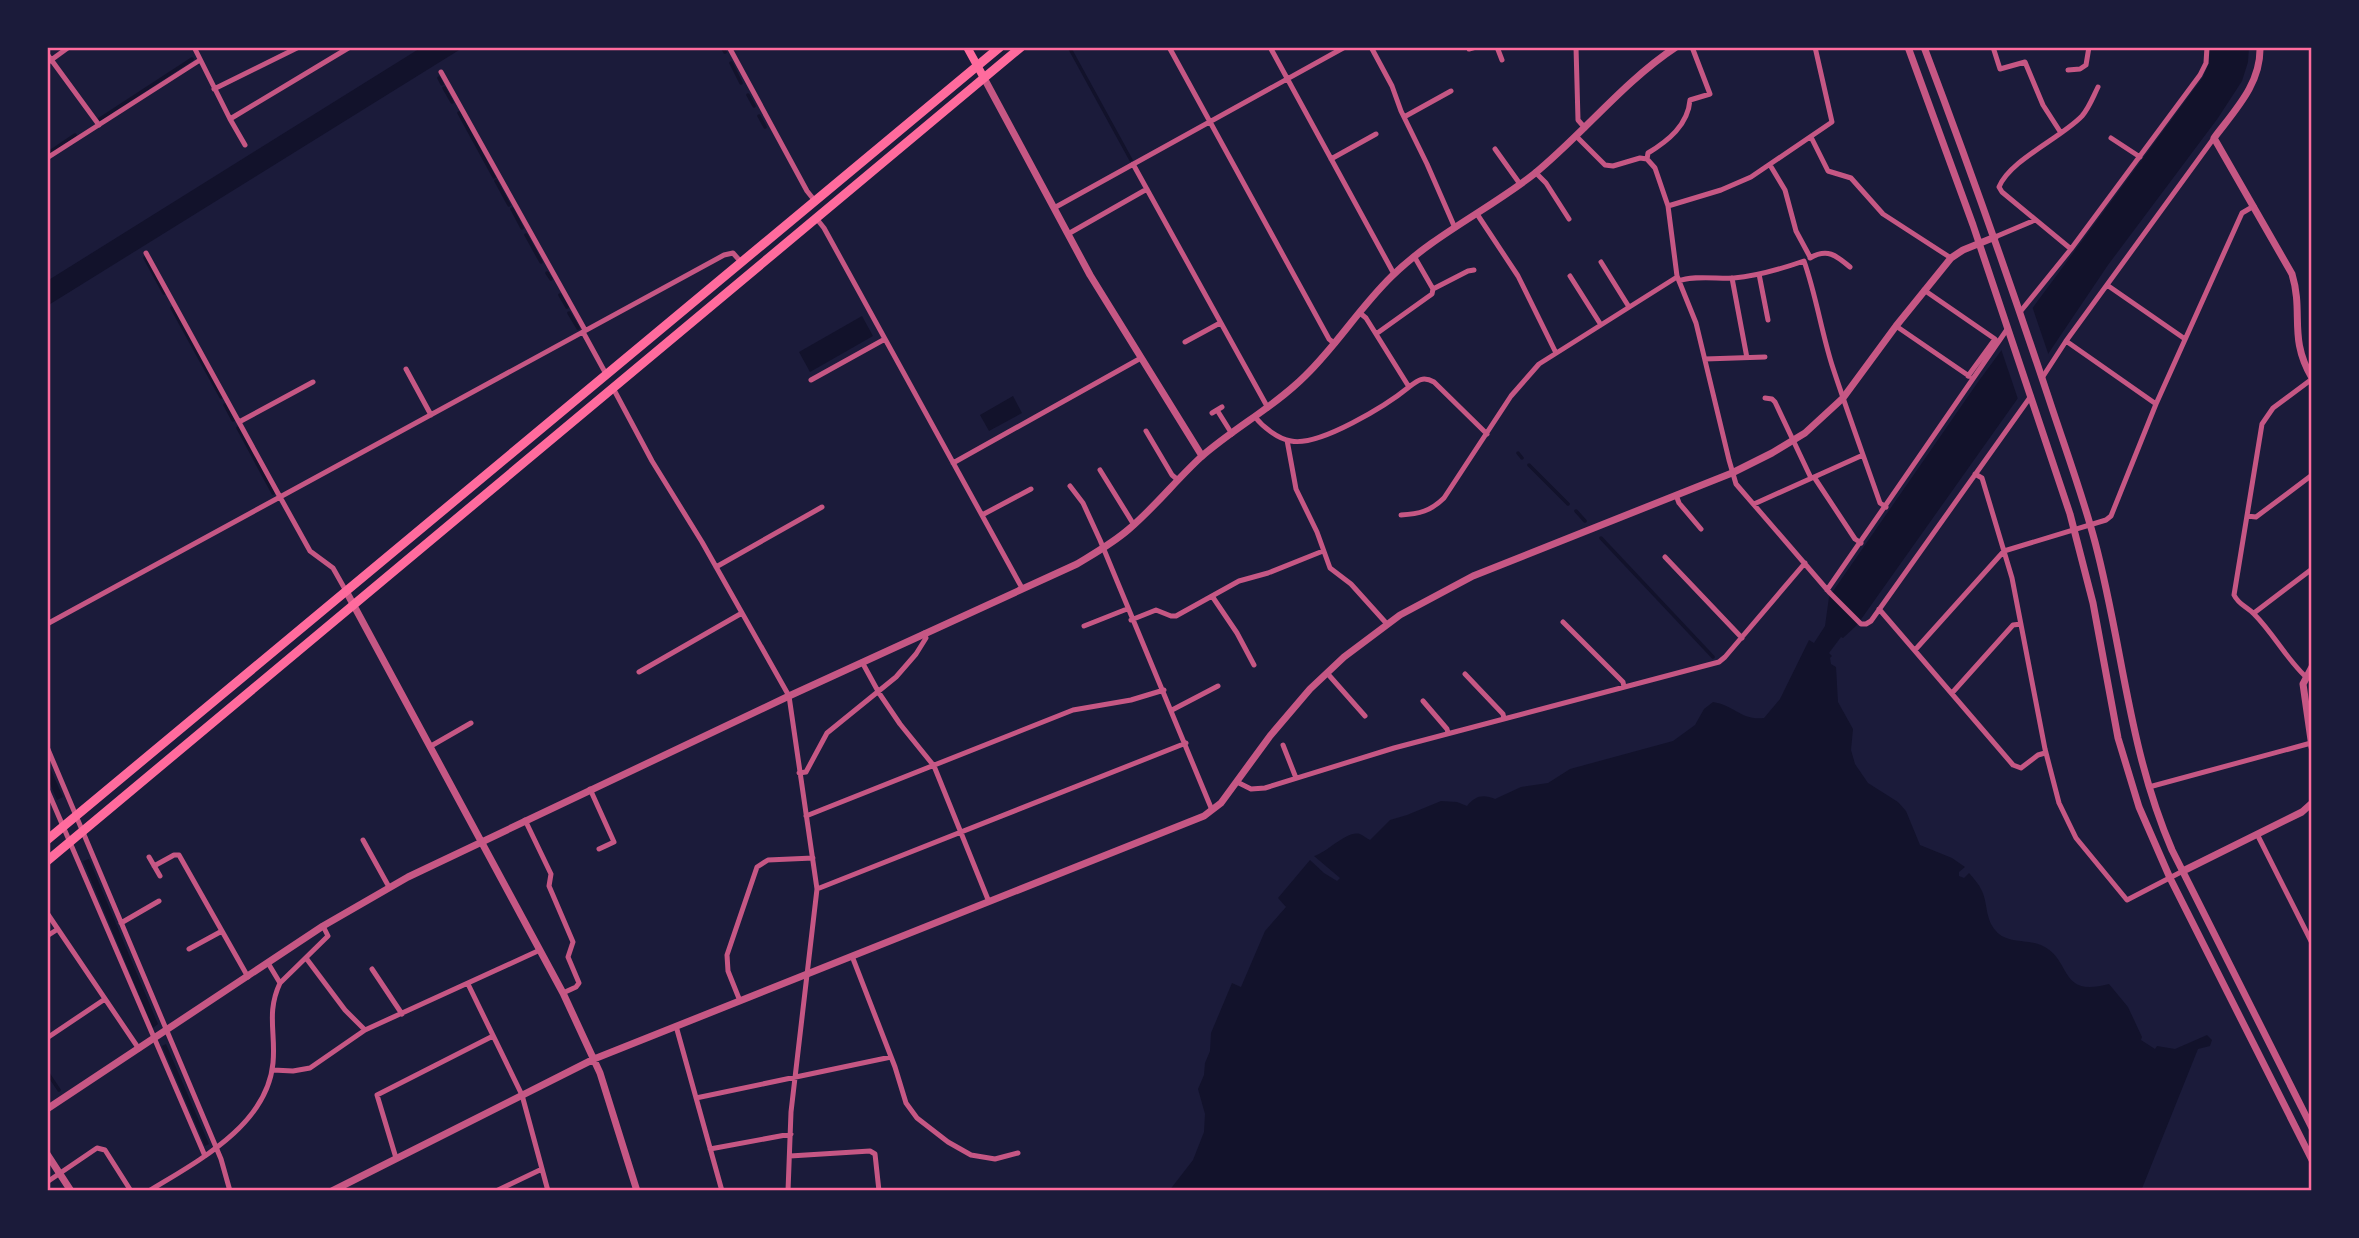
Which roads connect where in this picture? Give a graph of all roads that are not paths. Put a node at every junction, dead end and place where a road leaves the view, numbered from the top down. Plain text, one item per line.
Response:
1 (69, 47) edge
2 (194, 47) edge
3 (299, 47) edge
4 (334, 47) edge
5 (350, 47) edge
6 (729, 47) edge
7 (967, 47) edge
8 (1000, 47) edge
9 (1021, 47) edge
10 (1169, 47) edge
11 (1270, 47) edge
12 (1345, 47) edge
13 (1371, 47) edge
14 (1497, 47) edge
15 (1576, 47) edge
16 (1676, 47) edge
17 (1692, 47) edge
18 (1815, 47) edge
19 (1908, 47) edge
20 (1924, 47) edge
21 (1993, 47) edge
22 (2089, 47) edge
23 (2207, 47) edge
24 (2260, 47) edge
25 (47, 54) edge
26 (338, 54) junction
27 (200, 60) junction
28 (1502, 60) dead end
29 (50, 62) edge
30 (978, 67) junction
31 (2068, 70) dead end
32 (441, 72) dead end
33 (984, 78) junction
34 (1287, 79) junction
35 (2098, 87) dead end
36 (214, 89) junction
37 (1451, 91) dead end
38 (1404, 117) junction
39 (230, 119) junction
40 (1210, 122) junction
41 (99, 125) junction
42 (1585, 128) junction
43 (2061, 133) junction
44 (1376, 134) dead end
45 (1576, 136) junction
46 (1811, 137) junction
47 (2111, 138) dead end
48 (2214, 138) junction
49 (245, 145) dead end
50 (1495, 149) dead end
51 (2140, 157) junction
52 (47, 158) edge
53 (1331, 159) junction
54 (1647, 159) junction
55 (1133, 164) junction
56 (1770, 165) junction
57 (1535, 172) junction
58 (1520, 184) junction
59 (1147, 189) junction
60 (815, 201) junction
61 (1668, 206) junction
62 (2253, 206) junction
63 (1054, 208) junction
64 (1477, 214) junction
65 (816, 218) junction
66 (1569, 219) dead end
67 (2035, 220) junction
68 (1455, 228) junction
69 (1068, 234) junction
70 (1995, 237) junction
71 (1979, 243) junction
72 (2071, 250) junction
73 (146, 253) dead end
74 (1414, 256) junction
75 (1810, 257) junction
76 (1951, 258) junction
77 (1804, 261) junction
78 (741, 262) junction
79 (1601, 262) dead end
80 (1850, 267) dead end
81 (1474, 270) dead end
82 (1394, 274) junction
83 (1759, 274) junction
84 (1570, 276) dead end
85 (1732, 278) junction
86 (1678, 279) junction
87 (2107, 285) junction
88 (1433, 289) junction
89 (1924, 290) junction
90 (1629, 307) junction
91 (1360, 313) junction
92 (2021, 314) junction
93 (1768, 320) dead end
94 (1220, 323) junction
95 (1601, 325) junction
96 (1896, 326) junction
97 (584, 331) junction
98 (2009, 331) junction
99 (1376, 334) junction
100 (885, 338) junction
101 (2185, 339) junction
102 (2066, 341) junction
103 (1185, 342) dead end
104 (1335, 344) junction
105 (1556, 353) junction
106 (1765, 357) dead end
107 (1141, 358) junction
108 (1747, 358) junction
109 (1704, 359) junction
110 (406, 369) dead end
111 (606, 374) junction
112 (2041, 375) junction
113 (1971, 378) junction
114 (2312, 378) edge
115 (811, 380) dead end
116 (313, 382) dead end
117 (1409, 387) junction
118 (613, 388) junction
119 (2029, 392) junction
120 (1765, 398) dead end
121 (1843, 398) junction
122 (2156, 404) junction
123 (1268, 408) junction
124 (1217, 410) dead end
125 (431, 415) junction
126 (1255, 417) junction
127 (239, 422) junction
128 (1146, 431) dead end
129 (1233, 434) junction
130 (1488, 434) junction
131 (1287, 440) junction
132 (1794, 440) junction
133 (1863, 455) junction
134 (1202, 456) junction
135 (953, 463) junction
136 (1100, 470) dead end
137 (1733, 472) junction
138 (1975, 474) junction
139 (2312, 475) edge
140 (1812, 477) junction
141 (1178, 481) junction
142 (1070, 486) dead end
143 (1031, 489) dead end
144 (1676, 495) junction
145 (280, 497) junction
146 (1754, 504) junction
147 (822, 507) dead end
148 (1886, 507) junction
149 (1401, 514) dead end
150 (982, 515) junction
151 (2247, 516) junction
152 (1134, 525) junction
153 (2090, 525) junction
154 (1701, 529) dead end
155 (2075, 530) junction
156 (1861, 543) junction
157 (1103, 549) junction
158 (1323, 551) junction
159 (2004, 551) junction
160 (1665, 557) dead end
161 (1805, 563) junction
162 (716, 567) junction
163 (2312, 569) edge
164 (1022, 588) junction
165 (346, 591) junction
166 (1829, 591) junction
167 (1212, 596) junction
168 (354, 605) junction
169 (1127, 609) junction
170 (1879, 609) junction
171 (742, 613) junction
172 (2253, 613) junction
173 (1131, 620) junction
174 (1563, 622) dead end
175 (47, 624) edge
176 (1387, 624) junction
177 (2021, 624) junction
178 (1084, 626) dead end
179 (924, 632) junction
180 (1742, 638) junction
181 (1915, 650) junction
182 (862, 662) junction
183 (1254, 665) dead end
184 (2312, 667) edge
185 (639, 672) dead end
186 (1327, 673) junction
187 (1465, 674) dead end
188 (2305, 676) junction
189 (1218, 686) dead end
190 (1624, 687) junction
191 (1164, 690) junction
192 (879, 693) junction
193 (1952, 693) junction
194 (789, 696) junction
195 (1423, 701) dead end
196 (1172, 710) junction
197 (1365, 716) dead end
198 (1504, 719) junction
199 (471, 723) dead end
200 (1448, 733) junction
201 (1186, 743) junction
202 (1283, 745) dead end
203 (2311, 745) edge
204 (431, 746) junction
205 (47, 747) edge
206 (2045, 753) junction
207 (934, 766) junction
208 (799, 773) junction
209 (1296, 778) junction
210 (1237, 782) junction
211 (2148, 787) junction
212 (47, 789) edge
213 (590, 789) junction
214 (2312, 803) edge
215 (1212, 810) junction
216 (76, 816) junction
217 (806, 816) junction
218 (525, 820) junction
219 (63, 826) junction
220 (83, 831) junction
221 (961, 832) junction
222 (2257, 834) junction
223 (47, 839) edge
224 (363, 840) dead end
225 (482, 840) junction
226 (70, 842) junction
227 (599, 849) dead end
228 (149, 857) dead end
229 (813, 858) junction
230 (47, 861) edge
231 (154, 866) junction
232 (2183, 872) junction
233 (160, 876) dead end
234 (2170, 878) junction
235 (389, 887) junction
236 (817, 889) junction
237 (159, 901) dead end
238 (989, 902) junction
239 (47, 913) edge
240 (121, 923) junction
241 (323, 926) junction
242 (58, 929) junction
243 (222, 930) junction
244 (47, 936) edge
245 (2312, 943) edge
246 (189, 949) dead end
247 (540, 950) junction
248 (852, 956) junction
249 (306, 958) junction
250 (268, 963) junction
251 (372, 969) dead end
252 (807, 974) junction
253 (248, 976) junction
254 (280, 983) junction
255 (468, 984) junction
256 (563, 993) junction
257 (105, 999) junction
258 (740, 1001) junction
259 (402, 1014) junction
260 (676, 1026) junction
261 (365, 1030) junction
262 (166, 1031) junction
263 (493, 1036) junction
264 (47, 1038) edge
265 (154, 1038) junction
266 (139, 1049) junction
267 (891, 1057) junction
268 (594, 1059) junction
269 (272, 1070) junction
270 (795, 1078) junction
271 (522, 1095) junction
272 (696, 1098) junction
273 (47, 1109) edge
274 (2312, 1128) edge
275 (791, 1134) junction
276 (217, 1148) junction
277 (710, 1149) junction
278 (1018, 1153) dead end
279 (47, 1154) edge
280 (205, 1156) junction
281 (790, 1156) junction
282 (396, 1158) junction
283 (2312, 1160) edge
284 (542, 1169) junction
285 (60, 1174) junction
286 (47, 1182) edge
287 (71, 1191) edge
288 (131, 1191) edge
289 (149, 1191) edge
290 (230, 1191) edge
291 (332, 1191) edge
292 (496, 1191) edge
293 (548, 1191) edge
294 (637, 1191) edge
295 (722, 1191) edge
296 (788, 1191) edge
297 (879, 1191) edge

1 - 29 street
2 - 27 street
3 - 36 street
4 - 26 street
5 - 26 street
6 - 60 street
7 - 30 main road
8 - 30 main road
9 - 33 main road
10 - 40 street
11 - 34 street
12 - 34 street
13 - 38 street
14 - 28 street
15 - 42 street
16 - 42 street
17 - 54 street
18 - 46 street
19 - 71 street
20 - 70 street
21 - 43 street
22 - 31 street
23 - 51 street
24 - 48 street
25 - 29 street
26 - 39 street
27 - 36 street
27 - 41 street
29 - 41 street
30 - 33 main road
30 - 60 main road
32 - 97 street
33 - 63 street
33 - 65 main road
34 - 40 street
34 - 53 street
35 - 43 street
36 - 39 street
37 - 38 street
38 - 68 street
39 - 49 street
40 - 55 street
40 - 104 street
41 - 52 street
42 - 45 street
43 - 67 street
44 - 53 street
45 - 54 street
45 - 57 street
46 - 56 street
46 - 76 street
47 - 51 street
48 - 62 street
48 - 87 street
50 - 58 street
51 - 72 street
53 - 82 street
54 - 61 street
55 - 59 street
55 - 63 street
56 - 61 street
56 - 75 street
57 - 58 street
57 - 66 street
58 - 64 street
59 - 69 street
59 - 94 street
60 - 78 main road
61 - 86 street
62 - 101 street
62 - 114 street
63 - 69 street
64 - 68 street
64 - 105 street
65 - 100 street
65 - 118 main road
67 - 70 street
67 - 72 street
68 - 74 street
69 - 107 street
70 - 71 street
70 - 92 street
71 - 76 street
71 - 98 street
72 - 92 street
73 - 127 street
74 - 82 street
74 - 88 street
75 - 77 street
75 - 80 street
76 - 89 street
77 - 83 street
77 - 121 street
78 - 97 street
78 - 111 main road
79 - 90 street
81 - 88 street
82 - 91 street
83 - 85 street
83 - 93 street
84 - 95 street
85 - 86 street
85 - 108 street
86 - 90 street
86 - 109 street
87 - 101 street
87 - 102 street
88 - 99 street
89 - 96 street
89 - 113 street
90 - 95 street
91 - 99 street
91 - 104 street
92 - 112 street
94 - 103 street
94 - 123 street
95 - 105 street
96 - 113 street
96 - 121 street
97 - 111 street
97 - 125 street
98 - 113 street
98 - 119 street
99 - 117 street
100 - 115 street
100 - 135 street
101 - 122 street
102 - 112 street
102 - 122 street
104 - 123 street
105 - 130 street
106 - 108 street
107 - 134 street
107 - 135 street
108 - 109 street
109 - 137 street
110 - 125 street
111 - 118 street
111 - 165 main road
112 - 153 street
113 - 148 street
114 - 151 street
116 - 127 street
117 - 130 street
117 - 131 street
118 - 162 street
118 - 168 main road
119 - 138 street
119 - 155 street
120 - 132 street
121 - 132 street
121 - 133 street
122 - 153 street
123 - 126 street
124 - 129 street
125 - 145 street
126 - 129 street
126 - 131 street
127 - 145 street
128 - 141 street
129 - 134 street
130 - 149 street
131 - 158 street
132 - 137 street
132 - 140 street
133 - 140 street
133 - 148 street
134 - 141 street
135 - 150 street
136 - 152 street
137 - 144 street
137 - 146 street
138 - 159 street
138 - 170 street
139 - 151 street
140 - 146 street
140 - 156 street
141 - 152 street
142 - 157 street
143 - 150 street
144 - 154 street
144 - 176 street
145 - 165 street
145 - 175 street
146 - 161 street
147 - 162 street
148 - 156 street
150 - 164 street
151 - 172 street
152 - 157 street
153 - 155 street
153 - 211 street
155 - 159 street
155 - 234 street
156 - 166 street
157 - 164 street
157 - 169 street
158 - 167 street
158 - 176 street
159 - 177 street
159 - 181 street
160 - 180 street
161 - 166 street
161 - 180 street
162 - 171 street
163 - 172 street
164 - 179 street
165 - 168 street
165 - 216 main road
166 - 170 street
167 - 173 street
167 - 183 street
168 - 204 street
168 - 220 main road
169 - 173 street
169 - 178 street
170 - 181 street
171 - 185 street
171 - 194 street
172 - 188 street
173 - 191 street
174 - 190 street
176 - 186 street
177 - 193 street
177 - 206 street
179 - 182 street
179 - 192 street
180 - 190 street
181 - 193 street
182 - 192 street
182 - 194 street
184 - 188 street
186 - 197 street
186 - 210 street
187 - 198 street
188 - 203 street
189 - 196 street
190 - 198 street
191 - 196 street
191 - 207 street
192 - 207 street
192 - 208 street
193 - 206 street
194 - 208 street
194 - 213 street
195 - 200 street
196 - 201 street
198 - 200 street
199 - 204 street
200 - 209 street
201 - 215 street
201 - 221 street
202 - 209 street
203 - 211 street
204 - 225 street
205 - 216 street
206 - 234 street
207 - 217 street
207 - 221 street
208 - 217 street
209 - 210 street
210 - 215 street
211 - 232 street
212 - 219 street
213 - 218 street
213 - 227 street
214 - 222 street
215 - 238 street
216 - 219 main road
216 - 220 street
217 - 229 street
218 - 225 street
218 - 256 street
219 - 223 main road
219 - 226 street
220 - 226 main road
220 - 240 street
221 - 236 street
221 - 238 street
222 - 232 street
222 - 245 street
224 - 235 street
225 - 235 street
225 - 247 street
226 - 230 main road
226 - 265 street
228 - 231 street
229 - 236 street
229 - 258 street
231 - 233 street
231 - 243 street
232 - 234 street
232 - 274 street
234 - 283 street
235 - 241 street
236 - 252 street
237 - 240 street
238 - 248 street
239 - 242 street
240 - 262 street
241 - 249 street
241 - 250 street
242 - 244 street
242 - 257 street
243 - 246 street
243 - 253 street
247 - 255 street
247 - 256 street
248 - 252 street
248 - 267 street
249 - 254 street
249 - 261 street
250 - 253 street
250 - 254 street
251 - 259 street
252 - 258 street
252 - 270 street
253 - 262 street
254 - 269 street
255 - 259 street
255 - 263 street
256 - 268 street
257 - 264 street
257 - 266 street
258 - 260 street
259 - 261 street
260 - 268 street
260 - 272 street
261 - 269 street
262 - 265 street
262 - 276 street
263 - 271 street
263 - 282 street
265 - 266 street
265 - 280 street
266 - 273 street
267 - 270 street
267 - 278 street
268 - 271 street
268 - 294 street
269 - 276 street
270 - 272 street
270 - 275 street
271 - 282 street
271 - 284 street
272 - 277 street
275 - 277 street
275 - 281 street
276 - 280 street
276 - 290 street
277 - 295 street
279 - 285 street
280 - 289 street
281 - 296 street
281 - 297 street
282 - 291 street
284 - 292 street
284 - 293 street
285 - 286 street
285 - 287 street
285 - 288 street

